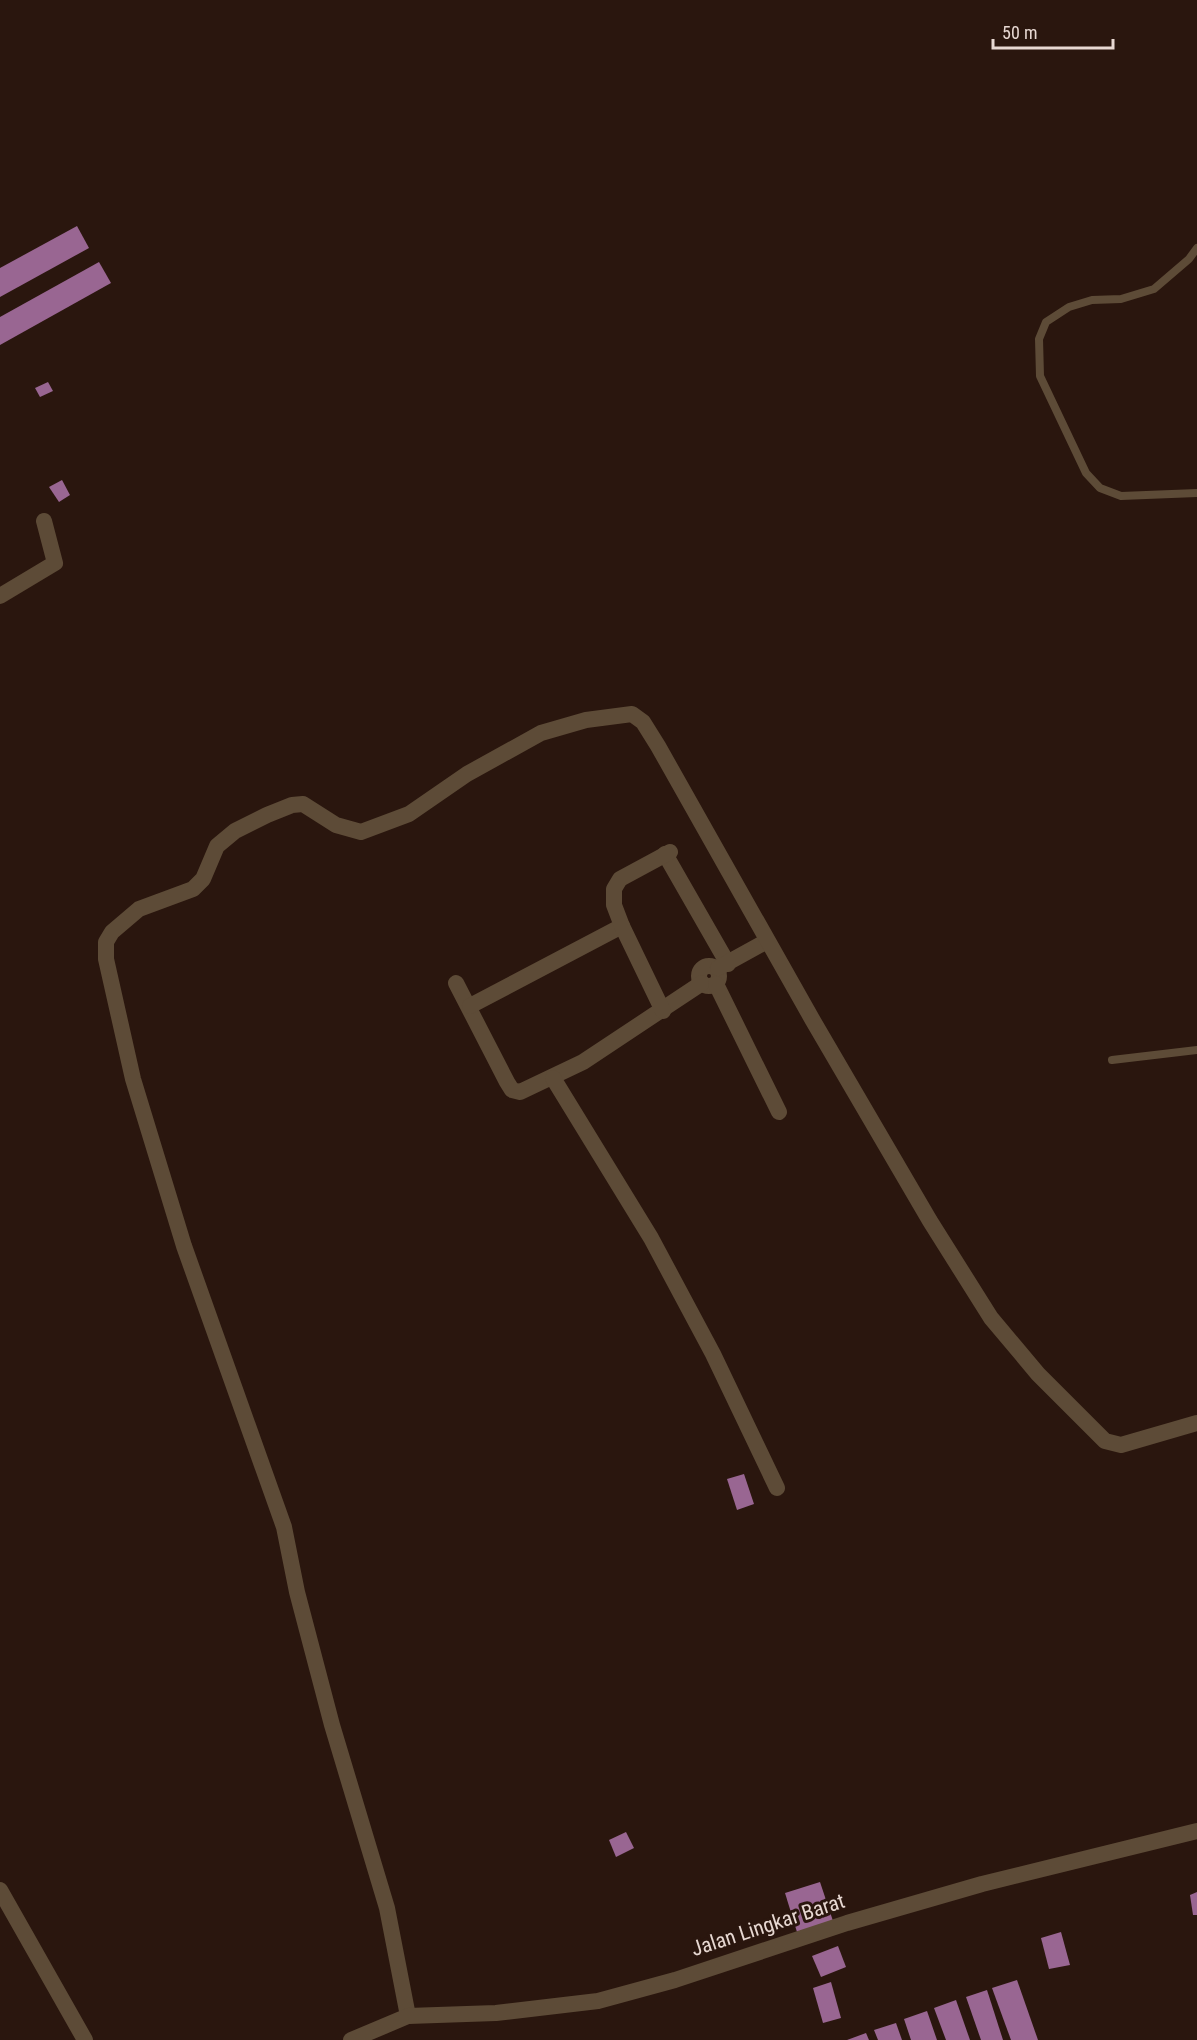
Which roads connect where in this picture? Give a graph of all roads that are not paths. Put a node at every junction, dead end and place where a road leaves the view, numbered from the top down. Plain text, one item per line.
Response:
1 (1197, 248) edge
2 (1197, 493) edge
3 (44, 521) dead end
4 (0, 596) edge
5 (622, 926) junction
6 (767, 941) junction
7 (716, 975) junction
8 (456, 983) dead end
9 (470, 1006) junction
10 (663, 1011) junction
11 (1197, 1050) edge
12 (1112, 1060) dead end
13 (553, 1078) junction
14 (780, 1112) dead end
15 (1197, 1423) edge
16 (777, 1488) dead end
17 (1197, 1831) edge
18 (0, 1890) edge
19 (408, 2016) junction
20 (85, 2040) edge
21 (351, 2040) edge

1 - 2 lane
3 - 4 street
5 - 7 street
5 - 9 street
5 - 10 street
6 - 7 street
6 - 15 street
6 - 19 street
7 - 10 street
7 - 14 street
8 - 9 street
9 - 13 street
10 - 13 street
11 - 12 lane
13 - 16 street
17 - 19 street, Jalan Lingkar Barat
18 - 20 street
19 - 21 street, Jalan Lingkar Barat

